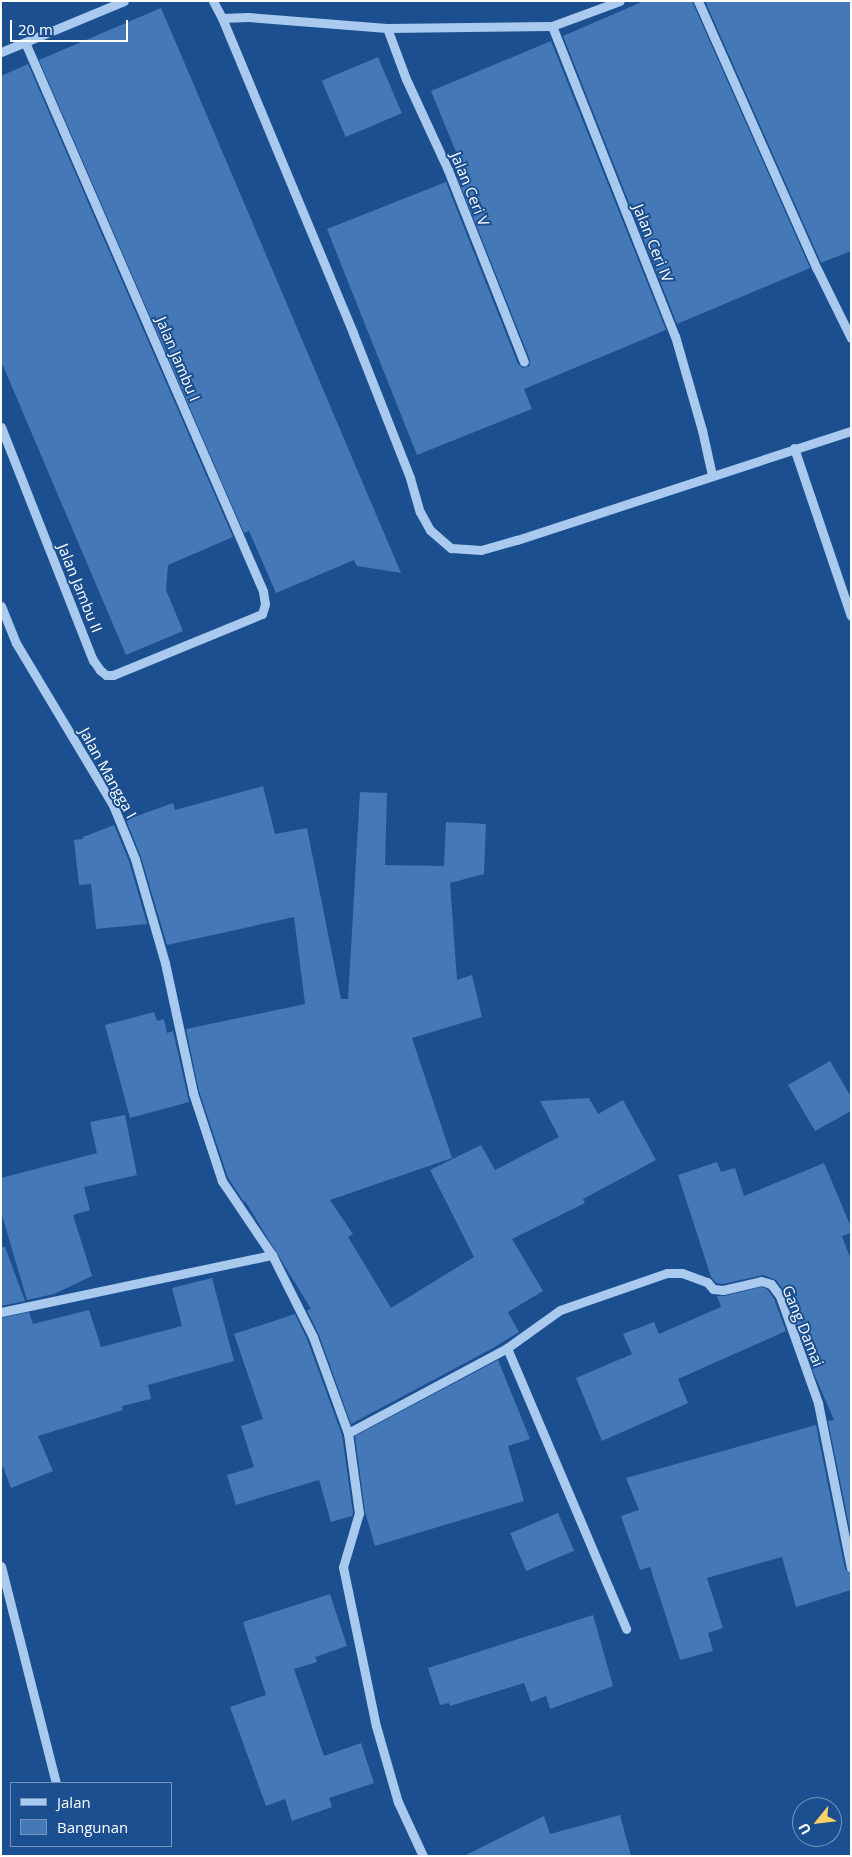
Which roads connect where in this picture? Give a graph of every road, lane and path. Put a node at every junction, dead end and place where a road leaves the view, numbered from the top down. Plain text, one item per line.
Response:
1 (124, 1) edge
2 (213, 1) edge
3 (620, 1) edge
4 (698, 1) edge
5 (222, 18) junction
6 (552, 26) junction
7 (387, 28) junction
8 (25, 42) junction
9 (1, 52) edge
10 (851, 338) edge
11 (524, 362) dead end
12 (1, 427) edge
13 (851, 431) edge
14 (794, 448) junction
15 (712, 475) junction
16 (1, 606) edge
17 (851, 616) edge
18 (187, 646) joint
19 (272, 1255) junction
20 (1, 1312) edge
21 (507, 1348) junction
22 (348, 1433) junction
23 (1, 1566) edge
24 (851, 1568) edge
25 (626, 1630) dead end
26 (56, 1782) edge
27 (423, 1856) edge

1 - 8 street
2 - 5 street
3 - 6 street
4 - 10 street
5 - 7 street
5 - 15 street
6 - 7 street
6 - 15 street, Jalan Ceri IV
7 - 11 street, Jalan Ceri V
8 - 9 street
8 - 18 street, Jalan Jambu I
12 - 18 street, Jalan Jambu II
13 - 14 street
14 - 15 street
14 - 17 street
16 - 19 street, Jalan Mangga I
19 - 20 street
19 - 22 street, Jalan Mangga I
21 - 22 street, Gang Damai
21 - 24 street, Gang Damai
21 - 25 street
22 - 27 street, Jalan Mangga I
23 - 26 street

